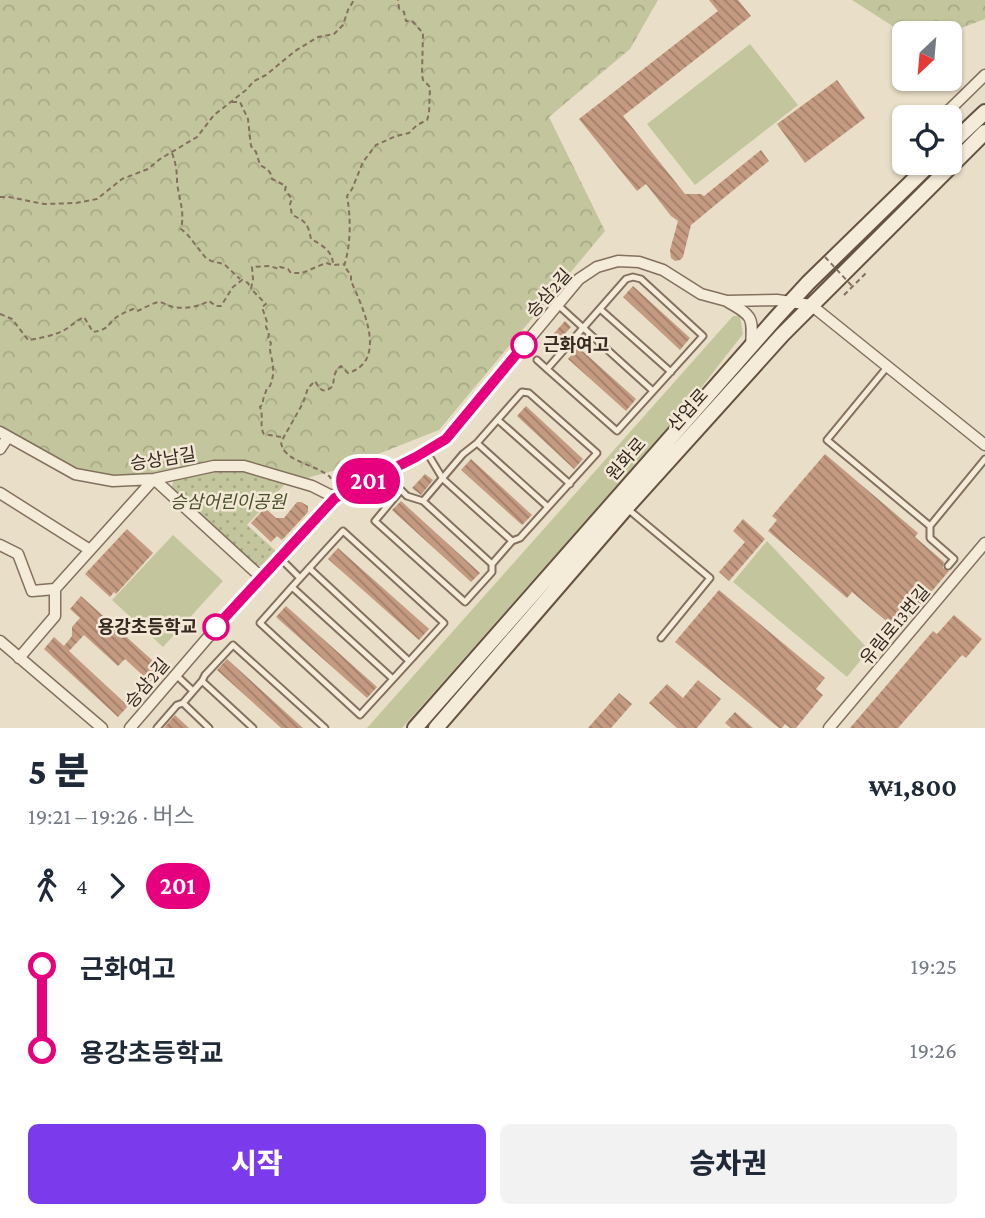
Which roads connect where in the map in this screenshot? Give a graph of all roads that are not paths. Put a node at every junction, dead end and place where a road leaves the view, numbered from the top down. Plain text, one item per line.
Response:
1 (985, 76) edge
2 (955, 105) edge
3 (985, 112) edge
4 (985, 132) edge
5 (962, 134) edge
6 (917, 175) edge
7 (727, 302) junction
8 (791, 302) junction
9 (558, 305) junction
10 (811, 305) junction
11 (600, 309) junction
12 (583, 328) junction
13 (751, 346) junction
14 (537, 360) dead end
15 (888, 366) junction
16 (547, 369) junction
17 (671, 372) junction
18 (653, 391) junction
19 (498, 420) junction
20 (4, 435) edge
21 (477, 443) junction
22 (985, 445) edge
23 (0, 449) edge
24 (426, 451) junction
25 (985, 459) edge
26 (154, 479) junction
27 (443, 479) junction
28 (570, 484) junction
29 (0, 494) edge
30 (339, 496) junction
31 (423, 501) junction
32 (548, 507) junction
33 (626, 508) junction
34 (930, 526) junction
35 (512, 541) junction
36 (985, 543) edge
37 (0, 545) edge
38 (90, 550) junction
39 (280, 558) junction
40 (954, 559) junction
41 (492, 564) junction
42 (948, 566) dead end
43 (309, 568) junction
44 (964, 568) junction
45 (261, 577) junction
46 (300, 578) junction
47 (292, 587) junction
48 (55, 589) junction
49 (661, 638) dead end
50 (0, 641) edge
51 (19, 658) junction
52 (409, 661) junction
53 (175, 674) junction
54 (393, 679) junction
55 (202, 681) junction
56 (193, 691) junction
57 (183, 703) junction
58 (102, 728) edge
59 (130, 728) edge
60 (157, 728) edge
61 (209, 728) edge
62 (253, 728) edge
63 (324, 728) edge
64 (415, 728) edge
65 (436, 728) edge
66 (829, 728) edge

1 - 2 street
3 - 5 street
4 - 10 street, 산업로
6 - 8 street, 원화로
7 - 8 street, 승삼2길
7 - 9 street, 승삼2길
7 - 13 street
8 - 10 street, 승삼2길
8 - 13 street, 원화로
9 - 12 lane
9 - 24 street, 승삼2길
10 - 15 street
10 - 33 street, 산업로
11 - 12 lane
11 - 17 lane
11 - 17 lane
12 - 16 lane
12 - 18 lane
13 - 64 street, 원화로
14 - 16 lane
15 - 22 street
15 - 34 lane
16 - 18 lane
17 - 18 lane
19 - 21 lane
19 - 28 lane
19 - 28 lane
20 - 23 street
20 - 26 street, 승상남길
21 - 27 lane
21 - 32 lane
24 - 27 lane
24 - 30 street, 승삼2길
25 - 34 lane
26 - 30 street, 승상남길
26 - 38 street
26 - 45 street
27 - 31 lane
27 - 35 lane
28 - 32 lane
29 - 38 street
30 - 39 street, 승삼2길
31 - 41 lane
31 - 41 lane
32 - 35 lane
33 - 49 lane
33 - 65 street, 산업로
34 - 40 lane
35 - 41 lane
36 - 44 street, 유림로13번길
37 - 48 street
38 - 48 street
39 - 45 street, 승삼2길
39 - 46 lane
40 - 42 lane
40 - 44 lane
43 - 46 lane
43 - 52 lane
43 - 52 lane
44 - 66 street, 유림로13번길
45 - 53 street, 승삼2길
46 - 47 lane
47 - 54 lane
47 - 54 lane
48 - 51 street
50 - 51 street
51 - 58 street
52 - 54 lane
53 - 56 lane
53 - 59 street, 승삼2길
55 - 56 lane
55 - 62 lane
55 - 63 lane
56 - 57 lane
57 - 60 lane
57 - 61 lane

